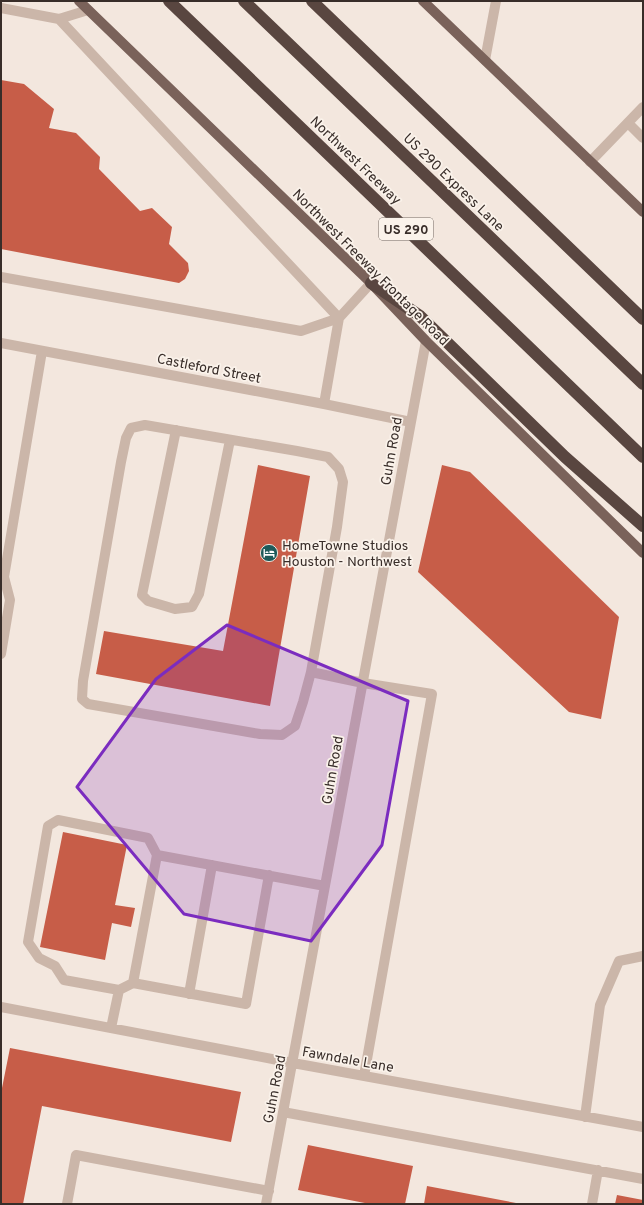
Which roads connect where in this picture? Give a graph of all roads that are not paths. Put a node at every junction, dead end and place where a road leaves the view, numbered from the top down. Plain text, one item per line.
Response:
1 (79, 1) edge
2 (169, 1) edge
3 (244, 1) edge
4 (312, 1) edge
5 (423, 1) edge
6 (496, 1) edge
7 (1, 8) edge
8 (88, 10) junction
9 (59, 19) junction
10 (485, 60) junction
11 (643, 108) edge
12 (628, 123) junction
13 (643, 138) edge
14 (590, 162) junction
15 (643, 212) edge
16 (1, 278) edge
17 (371, 283) junction
18 (339, 318) junction
19 (643, 319) edge
20 (426, 341) junction
21 (1, 343) edge
22 (42, 351) junction
23 (643, 384) edge
24 (324, 404) junction
25 (411, 422) junction
26 (176, 430) junction
27 (230, 440) junction
28 (643, 456) edge
29 (643, 526) edge
30 (643, 552) edge
31 (1, 654) edge
32 (311, 672) junction
33 (363, 683) junction
34 (157, 855) junction
35 (212, 865) junction
36 (269, 875) junction
37 (325, 886) junction
38 (643, 956) edge
39 (133, 983) junction
40 (119, 990) junction
41 (189, 994) junction
42 (1, 1007) edge
43 (112, 1028) junction
44 (293, 1063) junction
45 (364, 1076) junction
46 (284, 1112) junction
47 (585, 1117) junction
48 (643, 1127) edge
49 (598, 1170) junction
50 (643, 1179) edge
51 (269, 1191) junction
52 (67, 1204) edge
53 (266, 1204) edge
54 (592, 1204) edge

1 - 8 main road, Northwest Freeway Frontage Road
2 - 28 highway, Northwest Freeway / US 290
3 - 23 highway, US 290 Express Lane
4 - 19 highway
5 - 10 main road
6 - 10 street
7 - 9 street
8 - 9 street
8 - 17 main road, Northwest Freeway Frontage Road
9 - 18 street
10 - 14 main road
11 - 12 street
12 - 13 street
12 - 14 street
14 - 15 main road
16 - 18 street
17 - 18 street
17 - 20 main road, Northwest Freeway Frontage Road
17 - 29 highway
18 - 24 street
20 - 25 street, Guhn Road
20 - 30 main road, Northwest Freeway Frontage Road
21 - 22 street, Castleford Street
22 - 24 street, Castleford Street
22 - 31 street
24 - 25 street, Castleford Street
25 - 33 street, Guhn Road
26 - 27 street
26 - 27 street
26 - 32 street
27 - 32 street
32 - 33 street
33 - 37 street, Guhn Road
33 - 45 street
34 - 35 street
34 - 39 street
34 - 40 street
35 - 36 street
35 - 41 street
36 - 37 street
36 - 41 street
37 - 44 street, Guhn Road
38 - 47 street
39 - 40 street
39 - 41 street
40 - 43 street
42 - 43 street, Fawndale Lane
43 - 44 street, Fawndale Lane
44 - 45 street, Fawndale Lane
44 - 46 street, Guhn Road
45 - 47 street, Fawndale Lane
46 - 49 street
46 - 51 street, Guhn Road
47 - 48 street, Fawndale Lane
49 - 50 street
49 - 54 street
51 - 52 street
51 - 53 street, Guhn Road

